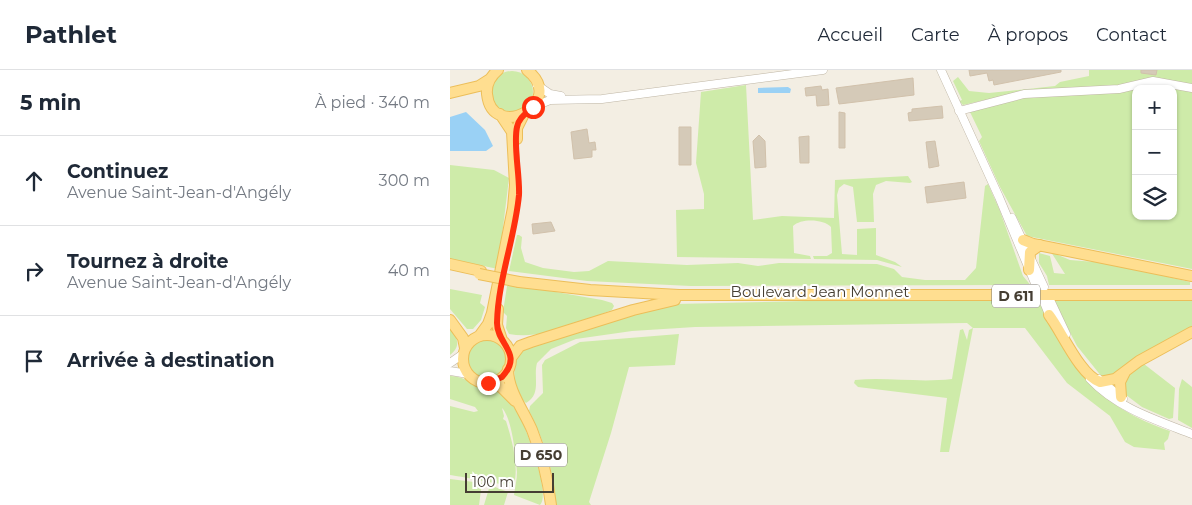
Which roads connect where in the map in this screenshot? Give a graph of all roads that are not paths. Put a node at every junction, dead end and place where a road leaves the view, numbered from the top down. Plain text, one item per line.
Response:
1 (498, 70) edge
2 (527, 70) edge
3 (823, 70) edge
4 (941, 70) edge
5 (491, 78) junction
6 (538, 85) junction
7 (1192, 88) edge
8 (450, 93) edge
9 (616, 96) junction
10 (450, 98) edge
11 (490, 103) junction
12 (533, 107) junction
13 (959, 111) junction
14 (500, 114) junction
15 (524, 114) junction
16 (999, 197) junction
17 (1023, 240) junction
18 (1040, 246) junction
19 (1029, 254) junction
20 (450, 264) edge
21 (450, 268) edge
22 (1029, 270) junction
23 (480, 272) junction
24 (1192, 276) edge
25 (520, 280) junction
26 (1192, 294) edge
27 (840, 297) junction
28 (1050, 315) junction
29 (450, 320) edge
30 (1192, 332) edge
31 (480, 336) junction
32 (502, 340) junction
33 (464, 351) junction
34 (511, 358) junction
35 (450, 363) edge
36 (508, 369) junction
37 (450, 371) edge
38 (1125, 372) junction
39 (468, 374) junction
40 (1103, 382) junction
41 (488, 383) junction
42 (1121, 397) junction
43 (520, 407) junction
44 (1140, 412) junction
45 (1192, 434) edge
46 (551, 505) edge

1 - 5 main road
2 - 6 main road
3 - 9 street
4 - 13 street
5 - 8 main road
5 - 11 main road
6 - 9 street
6 - 12 main road
7 - 13 street
9 - 12 street
10 - 11 main road
11 - 14 main road
12 - 15 main road
13 - 16 street
14 - 15 main road
14 - 31 main road
15 - 32 main road
16 - 17 street
16 - 22 street
17 - 18 main road
17 - 19 street
18 - 19 main road
18 - 24 main road
19 - 22 main road
19 - 22 street
20 - 23 main road, Boulevard Jean Monnet / D 611
21 - 23 main road, Boulevard Jean Monnet / D 611
23 - 25 main road, Boulevard Jean Monnet / D 611, bridge
25 - 26 main road, Boulevard Jean Monnet / D 611
25 - 27 main road, Boulevard Jean Monnet / D 611
26 - 27 main road, Boulevard Jean Monnet / D 611
27 - 34 main road
28 - 40 main road
28 - 40 street
28 - 44 street
29 - 33 main road
30 - 38 main road
31 - 32 main road
31 - 33 main road
32 - 34 main road
33 - 35 street
33 - 39 main road
34 - 36 main road
36 - 41 main road
36 - 43 main road, D 650
37 - 39 street
38 - 40 main road
38 - 42 main road
39 - 41 main road
40 - 42 street
41 - 43 main road, D 650
42 - 44 street
43 - 46 main road, D 650
44 - 45 street

